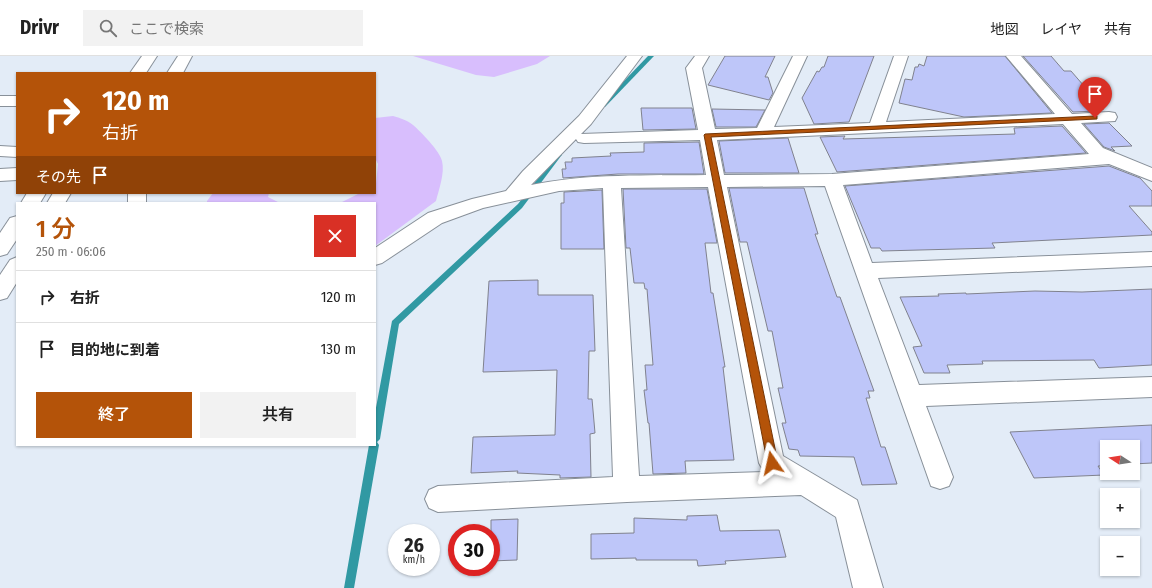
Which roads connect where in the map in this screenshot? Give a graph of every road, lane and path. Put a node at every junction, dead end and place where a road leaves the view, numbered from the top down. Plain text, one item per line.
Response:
1 (150, 56) edge
2 (185, 56) edge
3 (635, 56) edge
4 (702, 56) edge
5 (800, 56) edge
6 (901, 56) edge
7 (1013, 56) edge
8 (139, 72) edge
9 (176, 72) edge
10 (0, 101) edge
11 (16, 101) edge
12 (1109, 117) dead end
13 (1067, 119) junction
14 (876, 128) junction
15 (763, 133) junction
16 (707, 135) junction
17 (584, 138) dead end
18 (0, 151) edge
19 (16, 152) edge
20 (1111, 158) junction
21 (16, 174) edge
22 (0, 175) edge
23 (1152, 175) edge
24 (832, 180) junction
25 (612, 182) junction
26 (717, 182) junction
27 (512, 196) junction
28 (16, 225) edge
29 (0, 249) edge
30 (376, 257) edge
31 (1152, 259) edge
32 (16, 267) edge
33 (865, 271) junction
34 (0, 292) edge
35 (1152, 387) edge
36 (910, 396) junction
37 (940, 477) dead end
38 (803, 483) junction
39 (627, 489) junction
40 (438, 499) dead end
41 (868, 588) edge

1 - 8 main road
2 - 9 main road
3 - 27 main road
4 - 16 main road
5 - 15 main road
6 - 14 main road
7 - 13 main road
10 - 11 main road
12 - 13 main road
13 - 14 main road
13 - 20 main road
14 - 15 main road
15 - 16 main road
16 - 17 main road
16 - 26 main road
18 - 19 main road
20 - 23 main road
20 - 24 main road
21 - 22 main road
24 - 26 main road
24 - 33 main road
25 - 26 main road
25 - 27 main road
25 - 39 main road
26 - 38 main road
27 - 30 main road
28 - 29 main road
31 - 33 main road
32 - 34 main road
33 - 36 main road
35 - 36 main road
36 - 37 main road
38 - 39 main road
38 - 41 main road
39 - 40 main road

